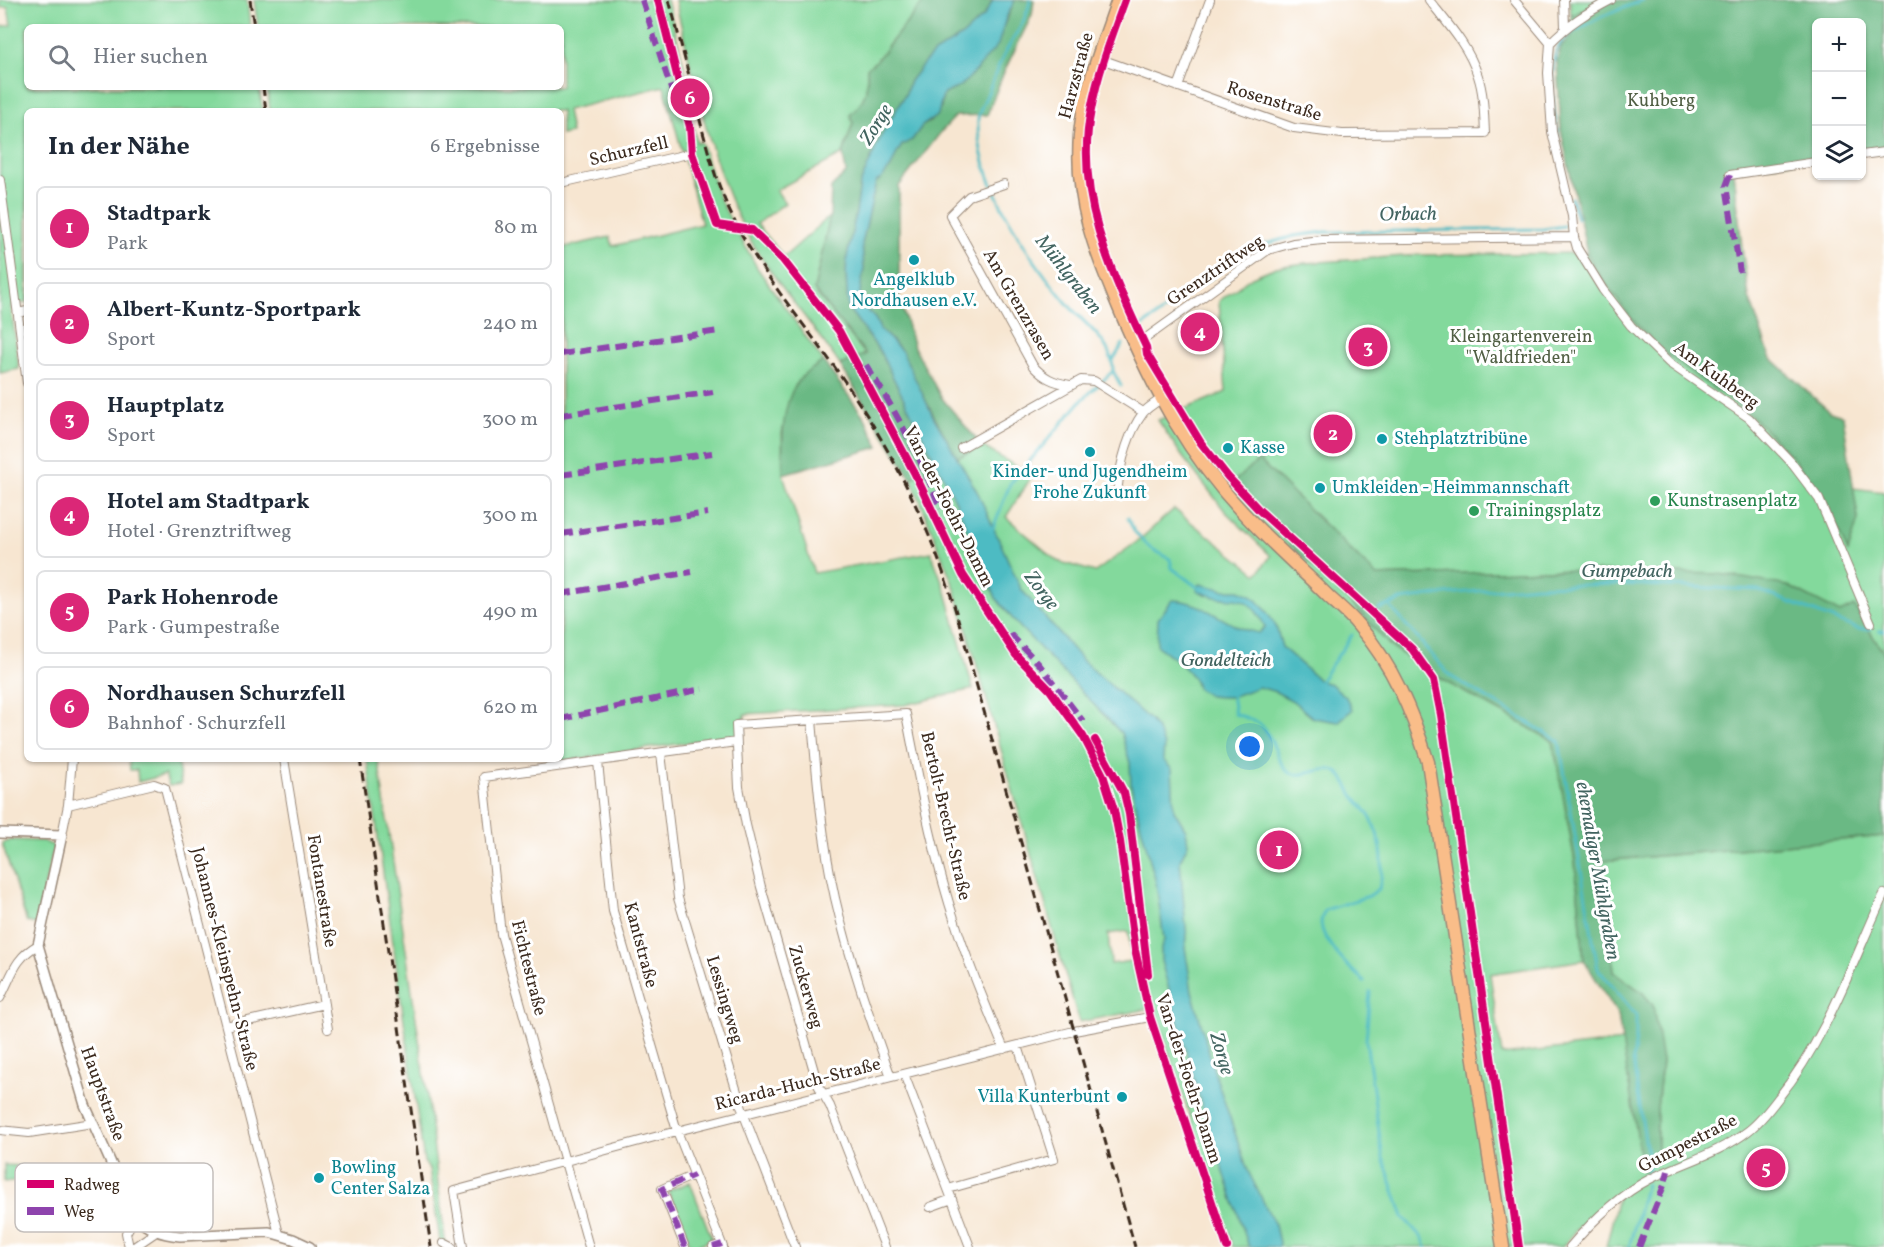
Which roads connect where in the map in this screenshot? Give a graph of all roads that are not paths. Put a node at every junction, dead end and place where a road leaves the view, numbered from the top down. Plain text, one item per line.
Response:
1 (1118, 0) edge
2 (1210, 0) edge
3 (1430, 0) edge
4 (1514, 0) edge
5 (1564, 0) edge
6 (1611, 0) edge
7 (1565, 27) junction
8 (1550, 43) junction
9 (1098, 58) junction
10 (1178, 87) junction
11 (1884, 152) edge
12 (1866, 154) edge
13 (1812, 163) edge
14 (1730, 175) dead end
15 (0, 180) edge
16 (564, 182) edge
17 (997, 186) dead end
18 (1574, 237) junction
19 (783, 260) joint
20 (24, 312) edge
21 (18, 313) junction
22 (1135, 346) junction
23 (24, 360) edge
24 (1070, 385) junction
25 (1161, 399) junction
26 (1143, 412) junction
27 (961, 448) dead end
28 (1117, 493) dead end
29 (1871, 623) dead end
30 (812, 720) junction
31 (736, 725) joint
32 (736, 742) junction
33 (661, 753) junction
34 (72, 762) edge
35 (284, 762) edge
36 (598, 762) junction
37 (68, 806) junction
38 (0, 832) edge
39 (62, 835) junction
40 (1884, 894) edge
41 (38, 945) junction
42 (0, 998) edge
43 (324, 1004) junction
44 (1150, 1017) junction
45 (226, 1026) junction
46 (328, 1029) dead end
47 (1018, 1046) junction
48 (1004, 1049) junction
49 (904, 1074) junction
50 (891, 1077) junction
51 (824, 1095) junction
52 (744, 1115) junction
53 (93, 1123) junction
54 (0, 1130) edge
55 (677, 1131) junction
56 (566, 1162) junction
57 (111, 1163) edge
58 (694, 1175) junction
59 (948, 1189) junction
60 (952, 1199) junction
61 (930, 1207) dead end
62 (127, 1232) edge
63 (156, 1232) joint
64 (279, 1234) junction
65 (444, 1243) dead end
66 (722, 1245) edge
67 (129, 1247) edge
68 (134, 1247) edge
69 (310, 1247) edge
70 (452, 1247) edge
71 (463, 1247) edge
72 (590, 1247) edge
73 (685, 1247) edge
74 (713, 1247) edge
75 (795, 1247) edge
76 (885, 1247) edge
77 (970, 1247) edge
78 (1227, 1247) edge
79 (1503, 1247) edge
80 (1570, 1247) edge

1 - 9 main road, Harzstraße
2 - 10 street
3 - 10 street, Rosenstraße
4 - 8 street
5 - 7 street
6 - 7 street
7 - 8 street
8 - 18 street, Am Kuhberg
9 - 10 street, Rosenstraße
9 - 22 main road, Harzstraße
11 - 12 street
13 - 14 street
15 - 21 street
16 - 19 street, Schurzfell
17 - 24 street, Am Grenzrasen
18 - 22 street, Grenztriftweg
18 - 29 street, Am Kuhberg
19 - 44 street, Van-der-Foehr-Damm
20 - 21 street
21 - 23 street
22 - 25 main road, Harzstraße
24 - 26 street, Am Grenzrasen
24 - 27 street
25 - 26 street
25 - 79 main road, Harzstraße
26 - 28 street
30 - 31 street, Bertolt-Brecht-Straße
30 - 48 street, Bertolt-Brecht-Straße
30 - 50 street
31 - 32 street, Zuckerweg
32 - 33 street
32 - 51 street, Zuckerweg
33 - 36 street
33 - 52 street, Lessingweg
34 - 37 street
35 - 43 street, Fontanestraße
36 - 55 street, Kantstraße
36 - 56 street, Fichtestraße
37 - 39 street
37 - 45 street, Johannes-Kleinspehn-Straße
38 - 39 street
39 - 41 street, Hauptstraße
40 - 80 street, Gumpestraße
41 - 42 street
41 - 53 street, Hauptstraße
43 - 45 street
43 - 46 street, Fontanestraße
44 - 47 street, Ricarda-Huch-Straße
44 - 78 street, Van-der-Foehr-Damm
45 - 64 street, Johannes-Kleinspehn-Straße
47 - 48 street, Ricarda-Huch-Straße
47 - 59 street
48 - 49 street, Ricarda-Huch-Straße
49 - 50 street, Ricarda-Huch-Straße
49 - 59 street
50 - 51 street, Ricarda-Huch-Straße
51 - 52 street, Ricarda-Huch-Straße
51 - 76 street, Zuckerweg
52 - 55 street, Ricarda-Huch-Straße
52 - 75 street, Lessingweg
53 - 54 street
53 - 57 street, Hauptstraße
55 - 56 street, Ricarda-Huch-Straße
55 - 58 street, Kantstraße
56 - 71 street, Ricarda-Huch-Straße
56 - 72 street, Fichtestraße
58 - 66 street, Kantstraße
58 - 73 street
59 - 60 street
60 - 61 street
60 - 77 street
62 - 67 street
63 - 64 street
63 - 68 street
64 - 69 street
65 - 70 street
66 - 74 street

